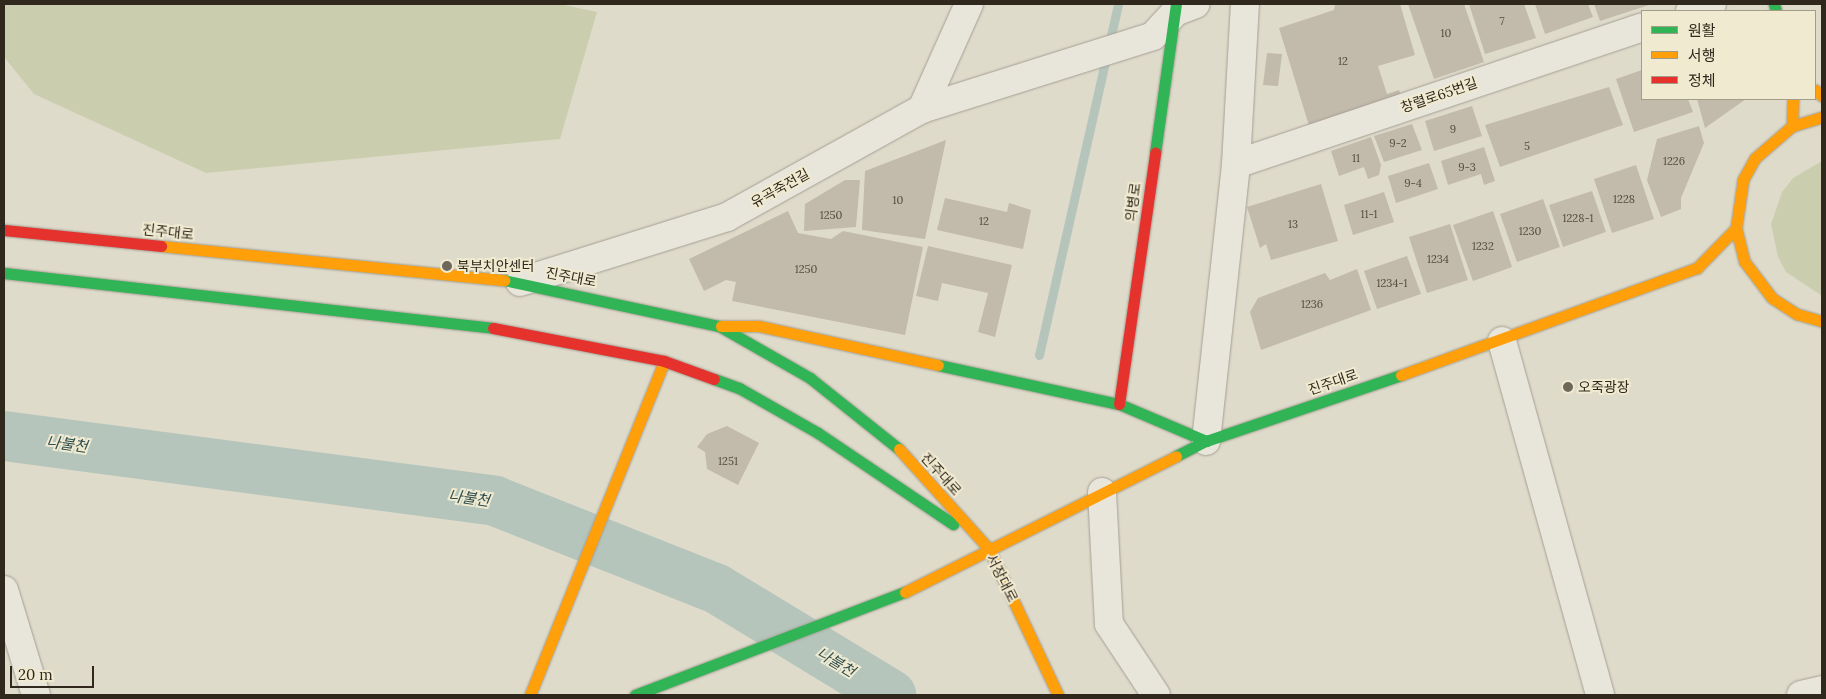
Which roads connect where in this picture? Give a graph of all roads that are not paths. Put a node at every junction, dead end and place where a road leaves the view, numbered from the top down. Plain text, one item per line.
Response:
1 (969, 4) edge
2 (1245, 4) edge
3 (1712, 4) edge
4 (1182, 6) edge
5 (1693, 10) edge
6 (1641, 27) edge
7 (1793, 100) edge
8 (922, 109) junction
9 (1822, 117) edge
10 (1792, 126) junction
11 (1236, 164) junction
12 (1736, 228) junction
13 (4, 230) edge
14 (1697, 268) junction
15 (1715, 269) dead end
16 (1733, 271) dead end
17 (4, 273) edge
18 (1752, 276) junction
19 (520, 282) junction
20 (1822, 321) edge
21 (720, 326) junction
22 (1502, 341) junction
23 (664, 361) junction
24 (1119, 404) junction
25 (1206, 441) junction
26 (1102, 492) junction
27 (990, 549) junction
28 (4, 590) edge
29 (1822, 690) edge
30 (36, 695) edge
31 (530, 695) edge
32 (635, 695) edge
33 (1058, 695) edge
34 (1156, 695) edge
35 (1600, 695) edge
36 (1801, 695) edge

1 - 8 street
2 - 11 street
3 - 5 street
4 - 8 street, 유곡죽전길
4 - 24 street, 의병로
6 - 11 street, 창렬로65번길
7 - 10 street
8 - 19 street, 유곡죽전길
9 - 10 street
10 - 12 street
11 - 25 street
12 - 14 street
12 - 18 street
13 - 19 street, 진주대로
14 - 15 street
14 - 22 street, 진주대로
16 - 18 street
17 - 23 street
18 - 20 street
19 - 21 street, 진주대로
21 - 24 street
21 - 27 street, 진주대로
22 - 25 street, 진주대로
22 - 35 street
23 - 27 street
23 - 31 street
24 - 25 street
25 - 26 street, 진주대로
26 - 27 street, 진주대로
26 - 34 street
27 - 32 street, 서장대로
27 - 33 street, 서장대로
28 - 30 street
29 - 36 street

